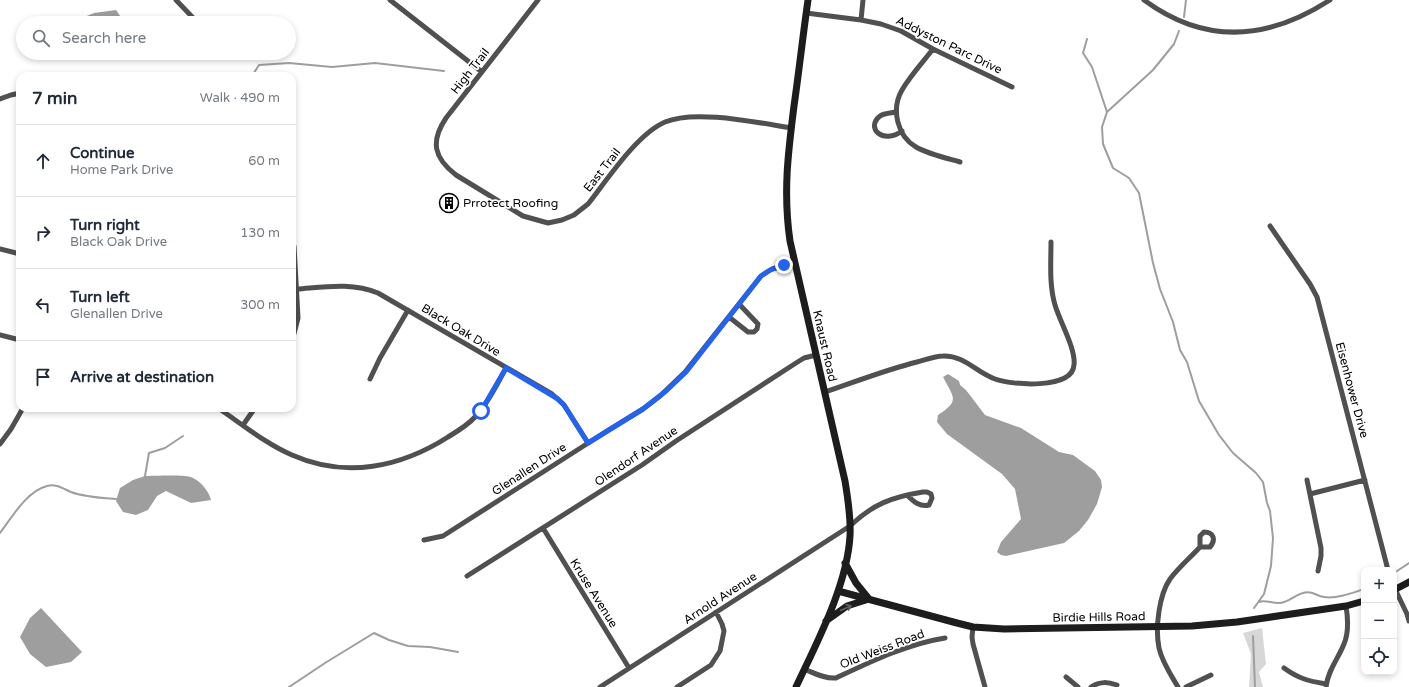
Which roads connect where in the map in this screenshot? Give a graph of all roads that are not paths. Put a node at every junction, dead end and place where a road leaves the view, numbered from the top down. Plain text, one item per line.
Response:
1 (176, 0) edge
2 (390, 0) edge
3 (538, 0) edge
4 (808, 0) edge
5 (863, 0) edge
6 (1144, 0) edge
7 (1330, 0) edge
8 (806, 13) junction
9 (191, 16) edge
10 (861, 20) junction
11 (933, 48) junction
12 (482, 72) junction
13 (1012, 87) dead end
14 (16, 94) edge
15 (0, 99) edge
16 (896, 112) junction
17 (792, 128) junction
18 (902, 132) junction
19 (441, 161) joint
20 (960, 162) dead end
21 (1270, 226) dead end
22 (1051, 242) dead end
23 (0, 249) edge
24 (16, 253) edge
25 (795, 262) junction
26 (296, 274) edge
27 (297, 288) junction
28 (739, 304) junction
29 (408, 310) junction
30 (729, 317) junction
31 (296, 326) edge
32 (0, 335) edge
33 (16, 339) edge
34 (816, 355) junction
35 (506, 368) junction
36 (370, 379) dead end
37 (825, 392) junction
38 (21, 412) edge
39 (224, 412) edge
40 (252, 412) edge
41 (243, 425) junction
42 (588, 443) junction
43 (0, 444) edge
44 (1307, 480) dead end
45 (1365, 480) junction
46 (1310, 494) junction
47 (908, 496) dead end
48 (850, 526) junction
49 (543, 528) junction
50 (424, 540) dead end
51 (1200, 547) dead end
52 (845, 563) junction
53 (1387, 567) edge
54 (1318, 571) dead end
55 (467, 576) dead end
56 (1409, 582) edge
57 (1397, 587) edge
58 (838, 591) junction
59 (1397, 594) edge
60 (869, 599) junction
61 (1361, 602) edge
62 (1346, 606) junction
63 (716, 612) junction
64 (826, 621) junction
65 (1409, 621) edge
66 (974, 627) junction
67 (1158, 627) junction
68 (945, 638) dead end
69 (629, 668) junction
70 (1284, 668) dead end
71 (804, 669) junction
72 (1211, 675) dead end
73 (1066, 677) dead end
74 (1117, 685) dead end
75 (1326, 686) edge
76 (600, 687) edge
77 (677, 687) edge
78 (796, 687) edge
79 (985, 687) edge
80 (1078, 687) edge
81 (1091, 687) edge
82 (1178, 687) edge
83 (1186, 687) edge

1 - 9 street
2 - 12 street
3 - 12 street, High Trail
4 - 8 main road, Knaust Road
5 - 10 street
6 - 7 street
8 - 10 street, Addyston Parc Drive
8 - 17 main road, Knaust Road
10 - 11 street, Addyston Parc Drive
11 - 13 street, Addyston Parc Drive
11 - 16 street
12 - 19 street, High Trail
14 - 15 street
16 - 18 street
16 - 18 street
17 - 19 street, East Trail
17 - 25 main road, Knaust Road
18 - 20 street
21 - 45 street, Eisenhower Drive
22 - 37 street
23 - 24 street
25 - 28 street, Glenallen Drive
25 - 34 main road, Knaust Road
26 - 27 street
27 - 29 street, Black Oak Drive
27 - 31 street
28 - 30 street, Glenallen Drive
28 - 30 street
29 - 35 street, Black Oak Drive
29 - 36 street
30 - 42 street, Glenallen Drive
32 - 33 street
34 - 37 main road, Knaust Road
34 - 49 street, Olendorf Avenue
35 - 41 street
35 - 42 street, Black Oak Drive
37 - 48 main road, Knaust Road
38 - 43 street
39 - 41 street
40 - 41 street
42 - 50 street, Glenallen Drive
44 - 46 street
45 - 46 street
45 - 53 street, Eisenhower Drive
46 - 54 street
47 - 48 street, Arnold Avenue
48 - 52 main road, Knaust Road
48 - 63 street, Arnold Avenue
49 - 55 street, Olendorf Avenue
49 - 69 street, Kruse Avenue
51 - 67 street
52 - 58 main road, Knaust Road
52 - 60 main road
56 - 57 main road
58 - 60 main road, Birdie Hills Road
58 - 64 main road, Knaust Road
59 - 65 street
64 -> 60 main road
60 - 66 main road, Birdie Hills Road
61 - 62 main road, Birdie Hills Road
62 - 67 main road, Birdie Hills Road
62 - 75 street
63 - 69 street, Arnold Avenue
63 - 77 street
64 - 71 main road, Knaust Road
66 - 67 main road, Birdie Hills Road
66 - 79 street
67 - 82 street
68 - 71 street, Old Weiss Road
69 - 76 street, Arnold Avenue
70 - 75 street
71 - 78 main road, Knaust Road
72 - 83 street
73 - 80 street
74 - 81 street

